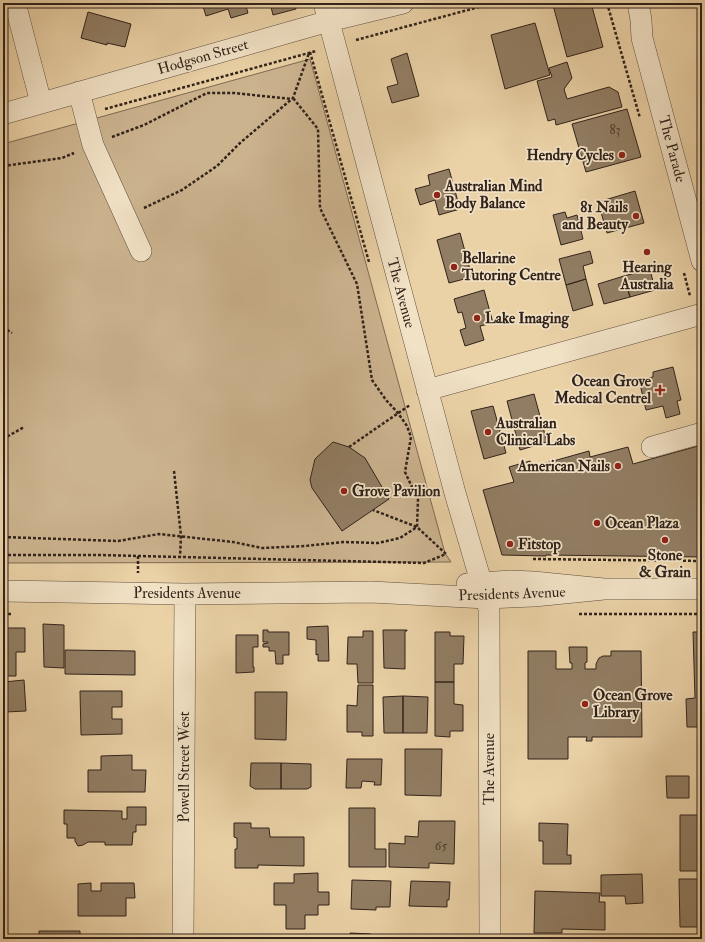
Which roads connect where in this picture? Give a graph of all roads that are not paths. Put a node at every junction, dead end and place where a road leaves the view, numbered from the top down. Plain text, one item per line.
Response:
1 (15, 3) edge
2 (403, 3) edge
3 (624, 3) edge
4 (638, 3) edge
5 (326, 12) edge
6 (642, 38) junction
7 (79, 92) junction
8 (41, 103) junction
9 (3, 114) edge
10 (140, 251) dead end
11 (702, 261) edge
12 (702, 314) edge
13 (428, 395) junction
14 (702, 433) edge
15 (652, 447) dead end
16 (702, 589) edge
17 (3, 591) edge
18 (483, 591) junction
19 (186, 594) junction
20 (183, 939) edge
21 (490, 939) edge

1 - 8 street
2 - 5 street, Hodgson Street
3 - 6 street, The Parade
4 - 6 street, The Parade
5 - 7 street, Hodgson Street
5 - 13 street, The Avenue
6 - 11 street, The Parade
7 - 8 street, Hodgson Street
7 - 10 street
8 - 9 street, Hodgson Street
12 - 13 street
13 - 18 street, The Avenue
14 - 15 street
16 - 18 street, Presidents Avenue
17 - 19 street, Presidents Avenue
18 - 19 street, Presidents Avenue
18 - 21 street, The Avenue
19 - 20 street, Powell Street West

